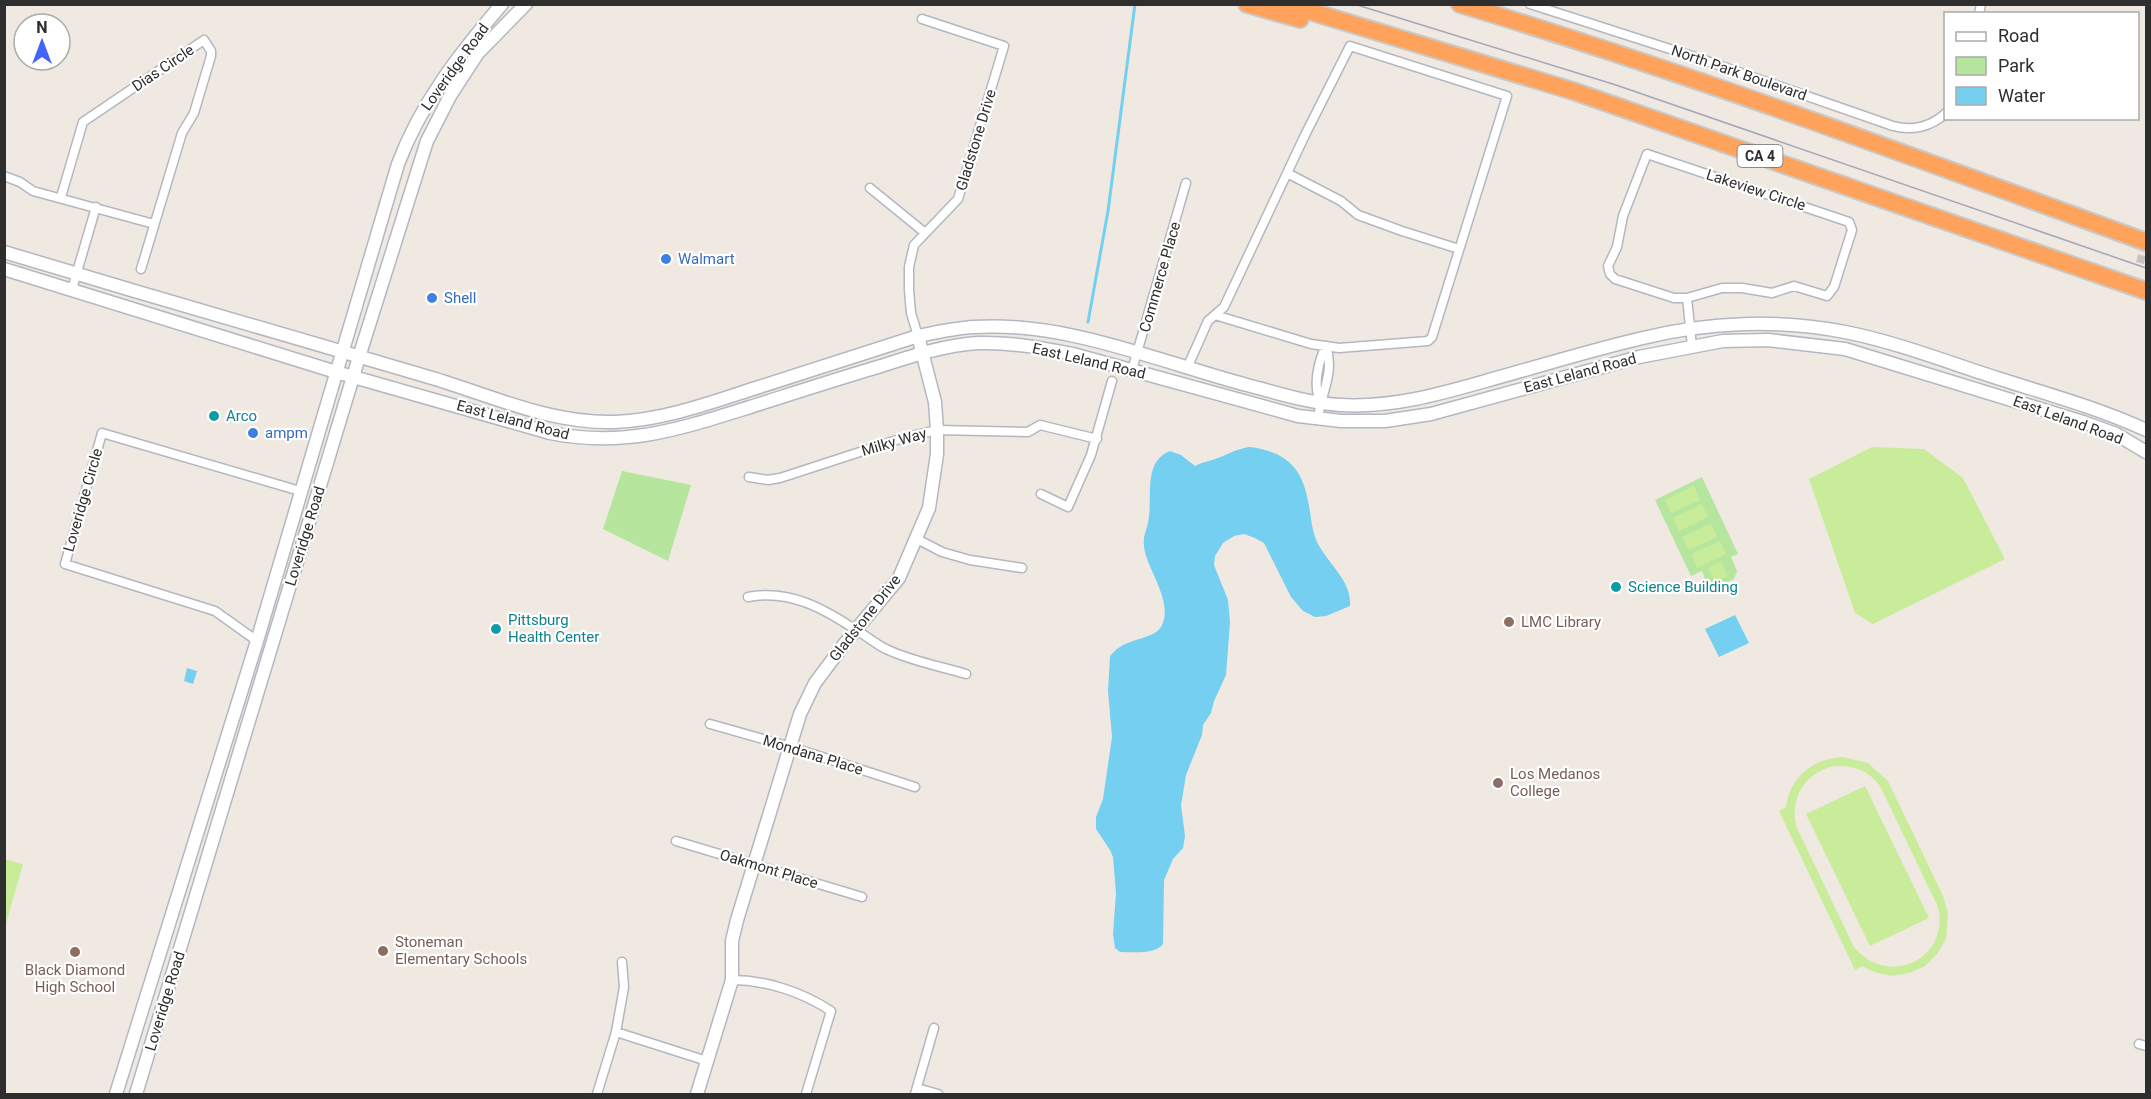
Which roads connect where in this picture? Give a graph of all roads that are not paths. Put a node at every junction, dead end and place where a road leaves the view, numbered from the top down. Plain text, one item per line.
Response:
1 (502, 4) edge
2 (526, 4) edge
3 (1247, 4) edge
4 (1286, 4) edge
5 (1460, 4) edge
6 (1530, 4) edge
7 (922, 19) dead end
8 (1372, 30) junction
9 (1944, 114) edge
10 (1287, 173) junction
11 (4, 176) edge
12 (1186, 183) dead end
13 (870, 188) dead end
14 (61, 197) junction
15 (96, 207) junction
16 (154, 224) junction
17 (924, 232) junction
18 (2146, 242) edge
19 (1459, 249) junction
20 (4, 252) edge
21 (141, 268) dead end
22 (4, 269) edge
23 (77, 274) junction
24 (72, 289) junction
25 (2146, 291) edge
26 (1687, 298) junction
27 (1215, 315) junction
28 (1690, 328) junction
29 (918, 336) junction
30 (1326, 346) junction
31 (1692, 346) junction
32 (341, 352) junction
33 (1138, 353) junction
34 (922, 354) junction
35 (359, 357) junction
36 (1187, 368) junction
37 (1132, 370) junction
38 (336, 372) junction
39 (354, 377) junction
40 (1112, 381) dead end
41 (2030, 388) junction
42 (1320, 402) junction
43 (2024, 403) junction
44 (1318, 418) junction
45 (937, 430) junction
46 (2146, 430) edge
47 (1097, 439) junction
48 (2145, 448) edge
49 (749, 477) dead end
50 (300, 491) junction
51 (1041, 494) dead end
52 (917, 539) junction
53 (1022, 568) dead end
54 (748, 597) dead end
55 (857, 630) junction
56 (257, 641) junction
57 (966, 674) dead end
58 (710, 724) dead end
59 (790, 747) junction
60 (220, 756) junction
61 (235, 767) junction
62 (915, 787) dead end
63 (676, 841) dead end
64 (753, 865) junction
65 (862, 897) dead end
66 (622, 962) dead end
67 (732, 980) junction
68 (934, 1028) dead end
69 (616, 1032) junction
70 (706, 1061) junction
71 (916, 1091) edge
72 (116, 1095) edge
73 (136, 1095) edge
74 (597, 1095) edge
75 (697, 1095) edge
76 (806, 1095) edge
77 (938, 1095) edge

1 - 32 main road, Loveridge Road
2 - 35 main road, Loveridge Road
3 - 8 highway
4 - 8 highway, CA 4
5 - 18 highway
6 - 9 street, North Park Boulevard
7 - 17 street, Gladstone Drive
8 - 25 highway, CA 4
10 - 19 street
10 - 19 street
10 - 27 street
11 - 14 street
12 - 33 street, Commerce Place
13 - 17 street
14 - 15 street
14 - 16 street, Dias Circle
15 - 16 street
15 - 23 street
16 - 21 street, Dias Circle
17 - 29 street, Gladstone Drive
19 - 30 street
20 - 23 main road, East Leland Road
22 - 24 main road, East Leland Road
23 - 24 street
23 - 32 main road, East Leland Road
24 - 38 main road, East Leland Road
26 - 26 street, Lakeview Circle
26 - 28 street
27 - 30 street
27 - 36 street
28 - 31 street
28 - 41 main road, East Leland Road
28 - 42 main road, East Leland Road
29 - 33 main road, East Leland Road
29 - 34 main road, Gladstone Drive
29 - 35 main road, East Leland Road
30 - 42 street
31 - 43 main road, East Leland Road
31 - 44 main road, East Leland Road
32 - 35 main road, East Leland Road
32 - 38 main road, Loveridge Road
33 - 36 main road, East Leland Road
33 - 37 street, Commerce Place
34 - 37 main road, East Leland Road
34 - 39 main road, East Leland Road
34 - 45 main road, Gladstone Drive
35 - 39 main road, Loveridge Road
36 - 42 main road, East Leland Road
37 - 44 main road, East Leland Road
38 - 39 main road, East Leland Road
38 - 50 main road, Loveridge Road
39 - 61 main road, Loveridge Road
40 - 47 street
41 - 43 main road
41 - 46 main road, East Leland Road
42 - 44 street
43 - 48 main road, East Leland Road
45 - 47 street, Milky Way
45 - 49 street, Milky Way
45 - 52 main road, Gladstone Drive
47 - 51 street
50 - 56 main road, Loveridge Road
50 - 56 street, Loveridge Circle
52 - 53 street
52 - 55 main road, Gladstone Drive
54 - 55 street
55 - 57 street
55 - 59 main road, Gladstone Drive
56 - 60 main road, Loveridge Road
58 - 59 street, Mondana Place
59 - 62 street, Mondana Place
59 - 64 main road, Gladstone Drive
60 - 61 main road
60 - 72 main road, Loveridge Road
61 - 73 main road, Loveridge Road
63 - 64 street, Oakmont Place
64 - 65 street, Oakmont Place
64 - 67 main road, Gladstone Drive
66 - 69 street
67 - 70 main road, Gladstone Drive
67 - 76 street
68 - 71 street
69 - 70 street
69 - 74 street
70 - 75 main road, Gladstone Drive
71 - 77 street

